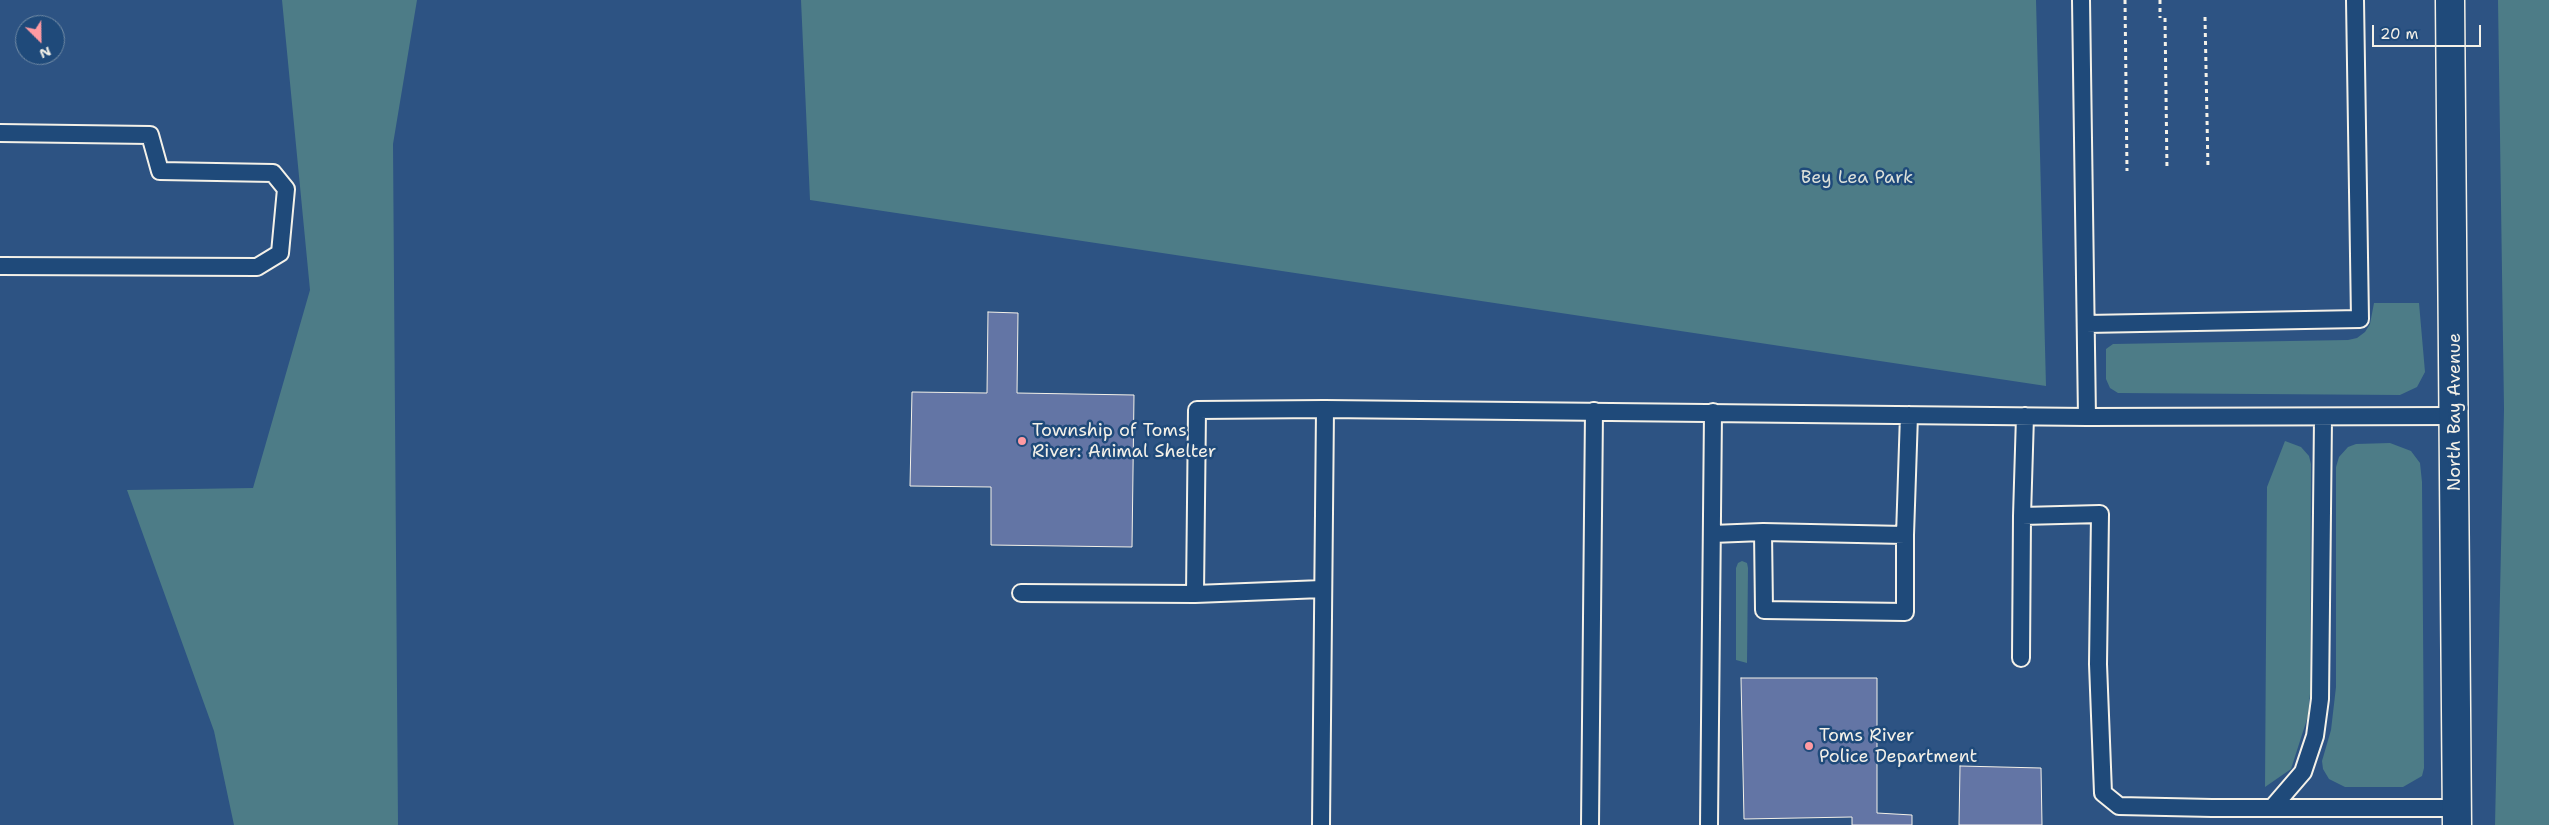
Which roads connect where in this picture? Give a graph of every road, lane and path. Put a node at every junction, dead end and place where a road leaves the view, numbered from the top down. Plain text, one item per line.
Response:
1 (2081, 0) edge
2 (2125, 0) edge
3 (2160, 0) edge
4 (2355, 0) edge
5 (2450, 0) edge
6 (2205, 17) dead end
7 (2160, 18) dead end
8 (2165, 18) dead end
9 (0, 133) edge
10 (2208, 169) dead end
11 (2167, 170) dead end
12 (2127, 171) dead end
13 (0, 266) edge
14 (2086, 324) junction
15 (1325, 410) junction
16 (1594, 411) junction
17 (1713, 412) junction
18 (1909, 415) junction
19 (2025, 416) junction
20 (2455, 416) junction
21 (2087, 417) junction
22 (2323, 418) junction
23 (2022, 516) junction
24 (1762, 532) junction
25 (1712, 534) junction
26 (1905, 535) junction
27 (1322, 589) junction
28 (1021, 593) dead end
29 (1195, 594) junction
30 (2021, 658) dead end
31 (2272, 808) junction
32 (2457, 817) edge
33 (1321, 825) edge
34 (1590, 825) edge
35 (1709, 825) edge

1 - 14 lane
2 - 12 path
3 - 7 path
4 - 14 lane
5 - 20 street, North Bay Avenue
6 - 10 path
8 - 11 path
9 - 13 lane
14 - 21 lane
15 - 16 lane
15 - 27 lane
15 - 29 lane
16 - 17 lane
16 - 34 lane
17 - 18 lane
17 - 25 lane
18 - 19 lane
18 - 26 lane
19 - 21 lane
19 - 23 lane
20 - 22 lane
20 - 32 street, North Bay Avenue
21 - 22 lane
22 - 31 lane
23 - 30 lane
23 - 31 lane
24 - 25 lane
24 - 26 lane
24 - 26 lane
25 - 35 lane
27 - 29 lane
27 - 33 lane
28 - 29 lane
31 - 32 lane

